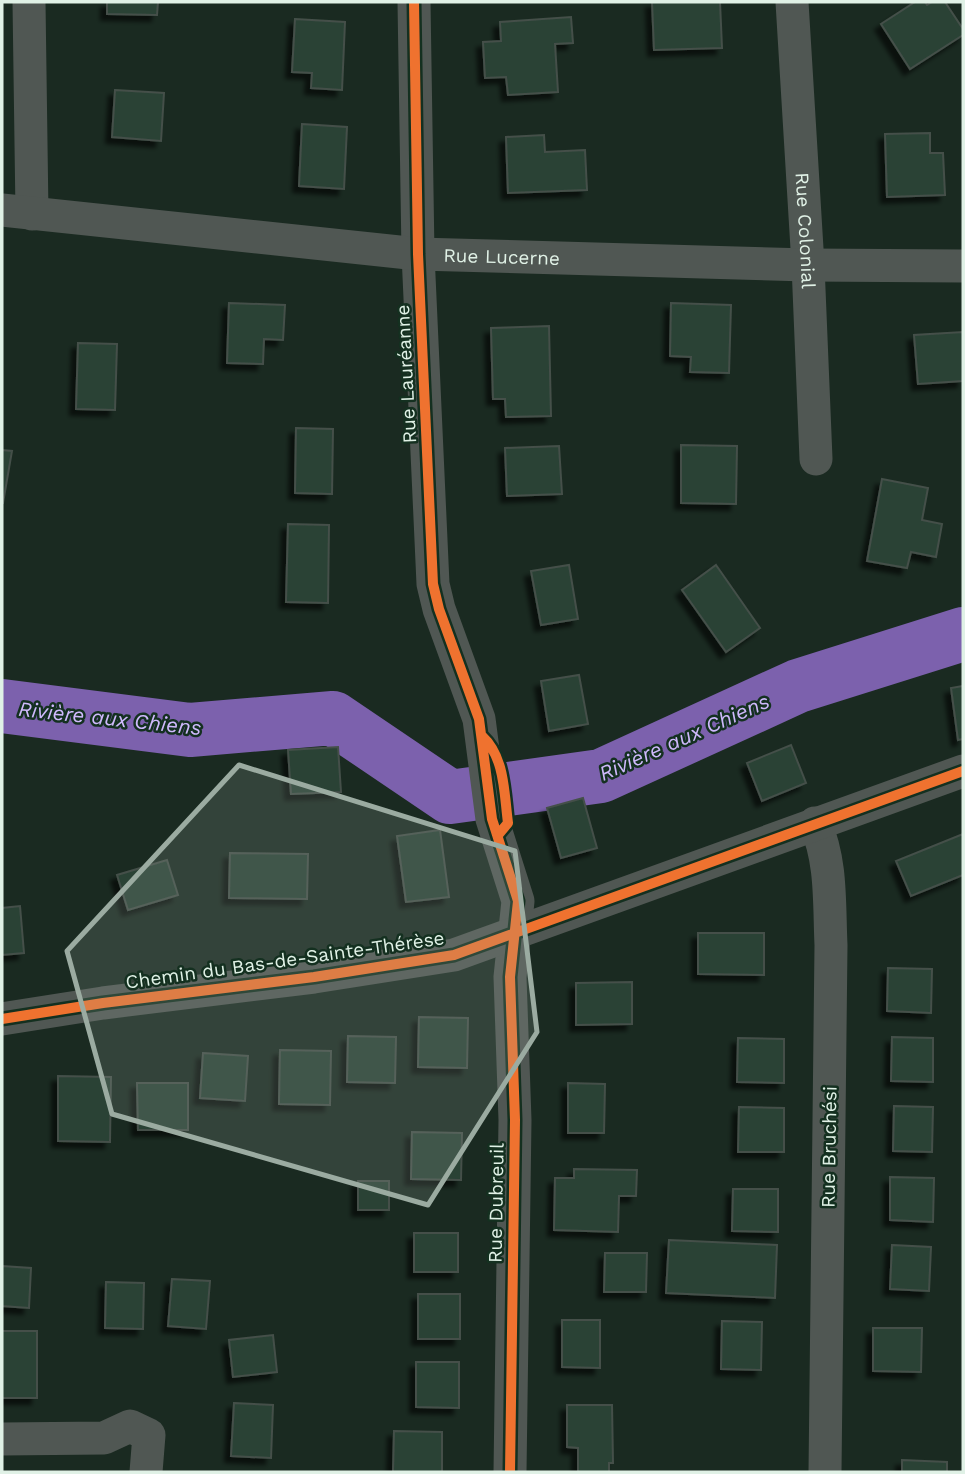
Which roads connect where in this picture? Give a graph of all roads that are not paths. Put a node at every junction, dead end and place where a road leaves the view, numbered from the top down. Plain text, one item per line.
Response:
1 (29, 2) edge
2 (414, 2) edge
3 (792, 2) edge
4 (17, 212) edge
5 (418, 254) junction
6 (808, 265) junction
7 (963, 266) edge
8 (816, 460) dead end
9 (963, 771) edge
10 (815, 823) junction
11 (514, 934) junction
12 (2, 1018) edge
13 (2, 1439) edge
14 (146, 1472) edge
15 (510, 1472) edge
16 (825, 1472) edge

1 - 4 street
2 - 5 street, Rue Lauréanne
3 - 6 street, Rue Colonial
4 - 5 street, Rue Lucerne
5 - 6 street, Rue Lucerne
5 - 11 street, Rue Lauréanne
6 - 7 street, Rue Lucerne
6 - 8 street, Rue Colonial
9 - 10 street, Chemin du Bas-de-Sainte-Thérèse
10 - 11 street, Chemin du Bas-de-Sainte-Thérèse
10 - 16 street, Rue Bruchési
11 - 12 street, Chemin du Bas-de-Sainte-Thérèse
11 - 15 street, Rue Dubreuil
13 - 14 street

